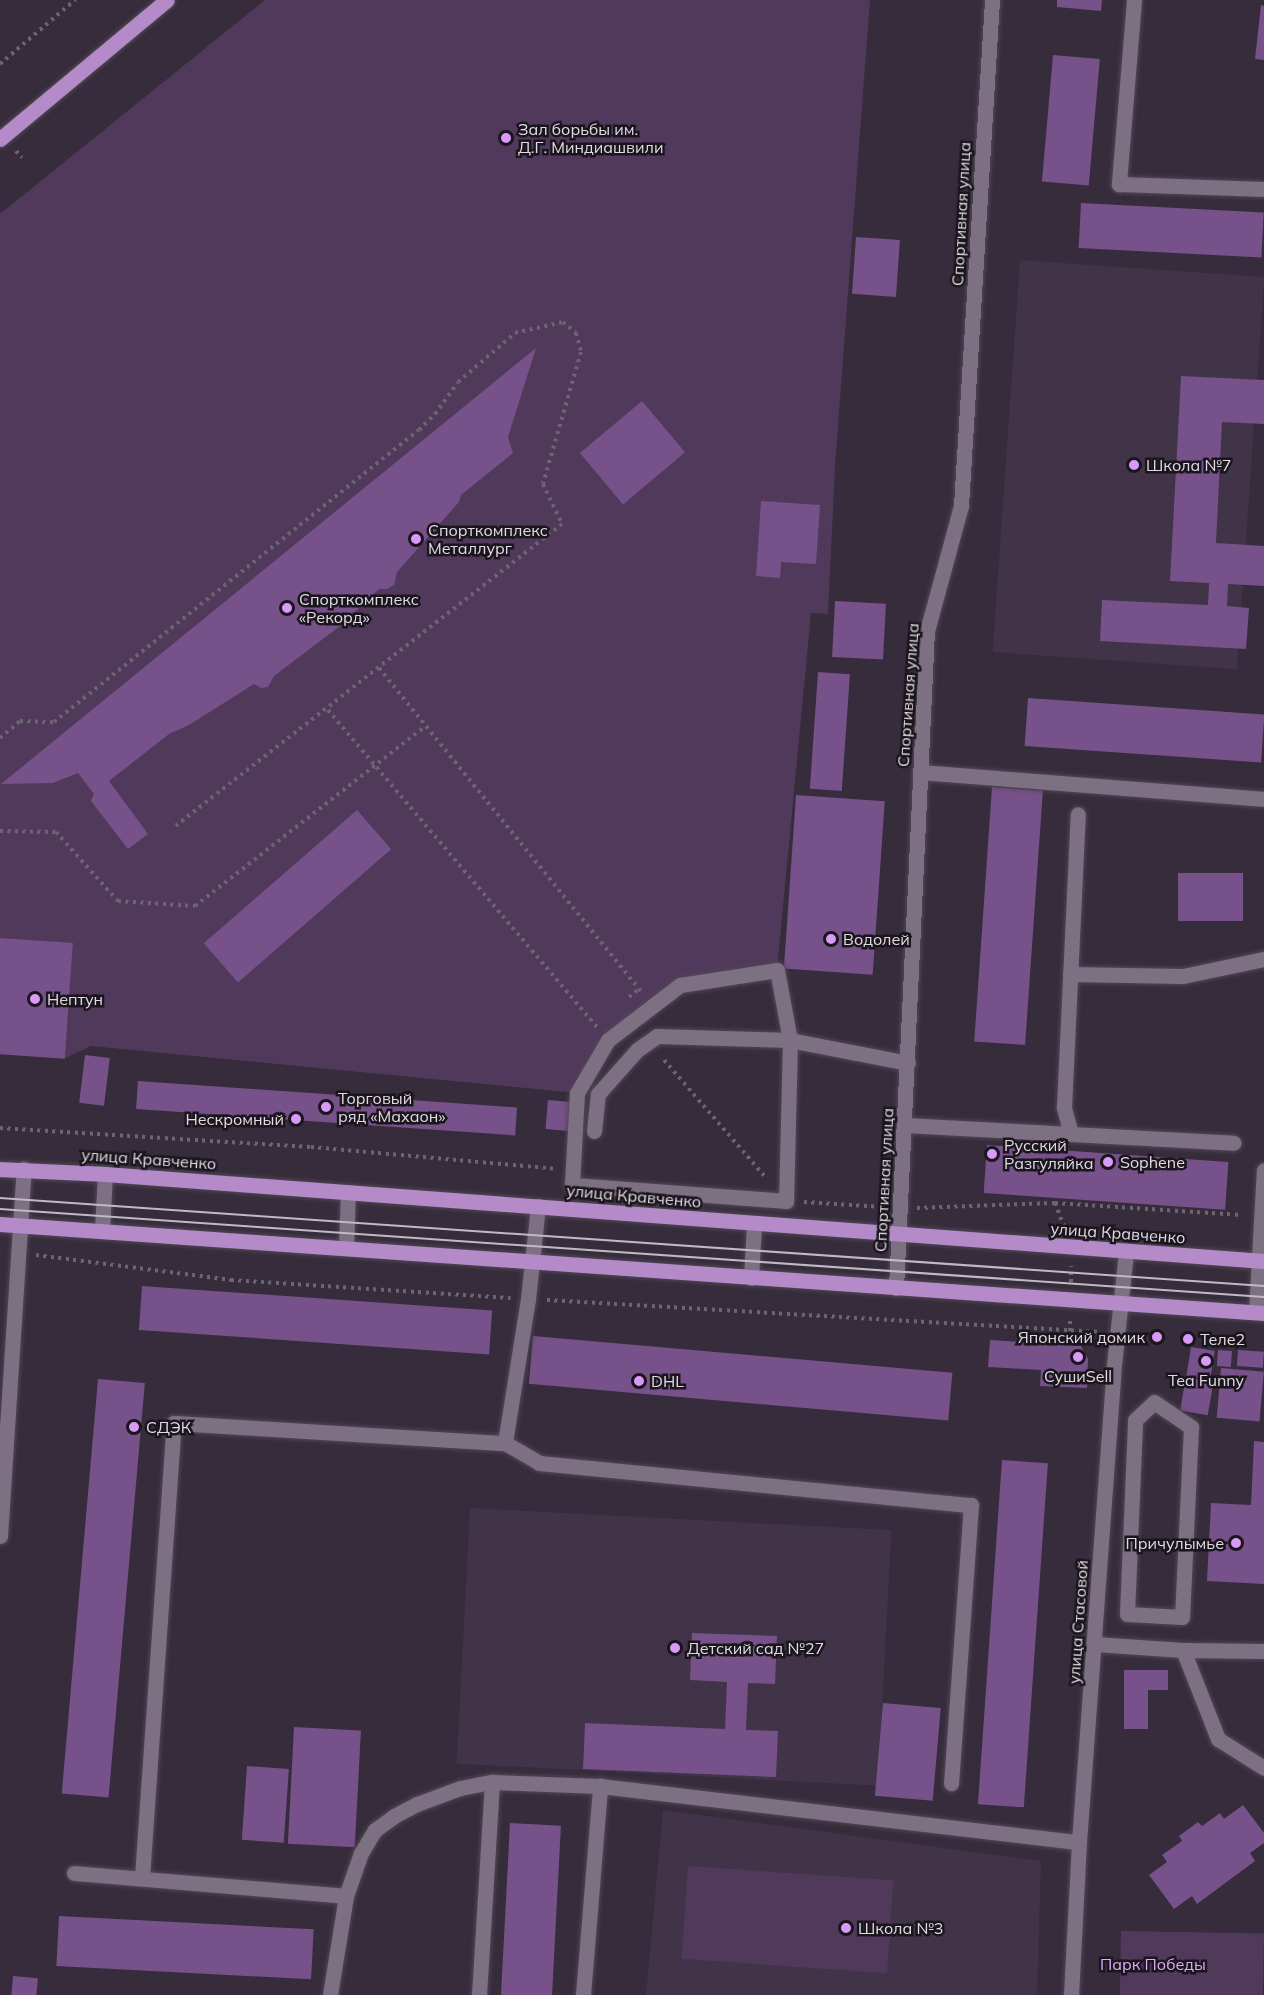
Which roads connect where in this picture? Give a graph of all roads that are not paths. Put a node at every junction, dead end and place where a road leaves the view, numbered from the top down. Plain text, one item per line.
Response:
1 (167, 0) edge
2 (992, 0) edge
3 (1134, 0) edge
4 (0, 139) edge
5 (1264, 189) edge
6 (921, 772) junction
7 (1264, 800) edge
8 (1078, 814) dead end
9 (1264, 959) edge
10 (1070, 975) junction
11 (790, 1040) junction
12 (908, 1063) junction
13 (905, 1125) junction
14 (594, 1131) dead end
15 (1071, 1134) junction
16 (1234, 1143) dead end
17 (0, 1169) edge
18 (24, 1169) junction
19 (1264, 1170) edge
20 (105, 1174) junction
21 (348, 1192) junction
22 (538, 1206) junction
23 (0, 1224) edge
24 (754, 1224) junction
25 (21, 1225) junction
26 (102, 1231) junction
27 (900, 1236) junction
28 (346, 1248) junction
29 (1126, 1252) junction
30 (1262, 1261) edge
31 (532, 1262) junction
32 (751, 1278) junction
33 (896, 1288) junction
34 (1119, 1303) junction
35 (1260, 1312) edge
36 (1135, 1420) joint
37 (505, 1443) junction
38 (0, 1536) edge
39 (1095, 1644) junction
40 (1183, 1650) junction
41 (1264, 1651) edge
42 (1264, 1768) edge
43 (492, 1782) junction
44 (951, 1783) dead end
45 (600, 1786) junction
46 (1079, 1842) junction
47 (74, 1873) dead end
48 (142, 1877) junction
49 (346, 1896) junction
50 (330, 1995) edge
51 (479, 1995) edge
52 (583, 1995) edge
53 (1071, 1995) edge

1 - 4 main road
2 - 6 street, Спортивная улица
3 - 5 street
6 - 7 street
6 - 12 street, Спортивная улица
8 - 10 street
9 - 10 street
10 - 15 street
11 - 11 street
11 - 12 street
11 - 14 street
12 - 13 street, Спортивная улица
13 - 15 street
13 - 27 street, Спортивная улица
15 - 16 street
17 - 18 main road, улица Кравченко
18 - 20 main road, улица Кравченко
18 - 25 street
19 - 30 street
20 - 21 main road, улица Кравченко
20 - 26 street
21 - 22 main road, улица Кравченко
21 - 28 street
22 - 24 main road, улица Кравченко
22 - 31 street
23 - 25 main road
24 - 27 main road, улица Кравченко
24 - 32 street
25 - 26 main road
25 - 38 street
26 - 28 main road
27 - 29 main road, улица Кравченко
27 - 33 street, Спортивная улица
28 - 31 main road
29 - 30 main road, улица Кравченко
29 - 34 street, улица Стасовой
30 - 35 street
31 - 32 main road
31 - 37 street
32 - 33 main road
33 - 34 main road
34 - 35 main road
34 - 39 street, улица Стасовой
36 - 36 street
37 - 44 street
37 - 48 street
39 - 40 street
39 - 46 street, улица Стасовой
40 - 41 street
40 - 42 street
43 - 45 street
43 - 49 street
43 - 51 street
45 - 46 street
45 - 52 street
46 - 53 street, улица Стасовой
47 - 48 street
48 - 49 street
49 - 50 street

